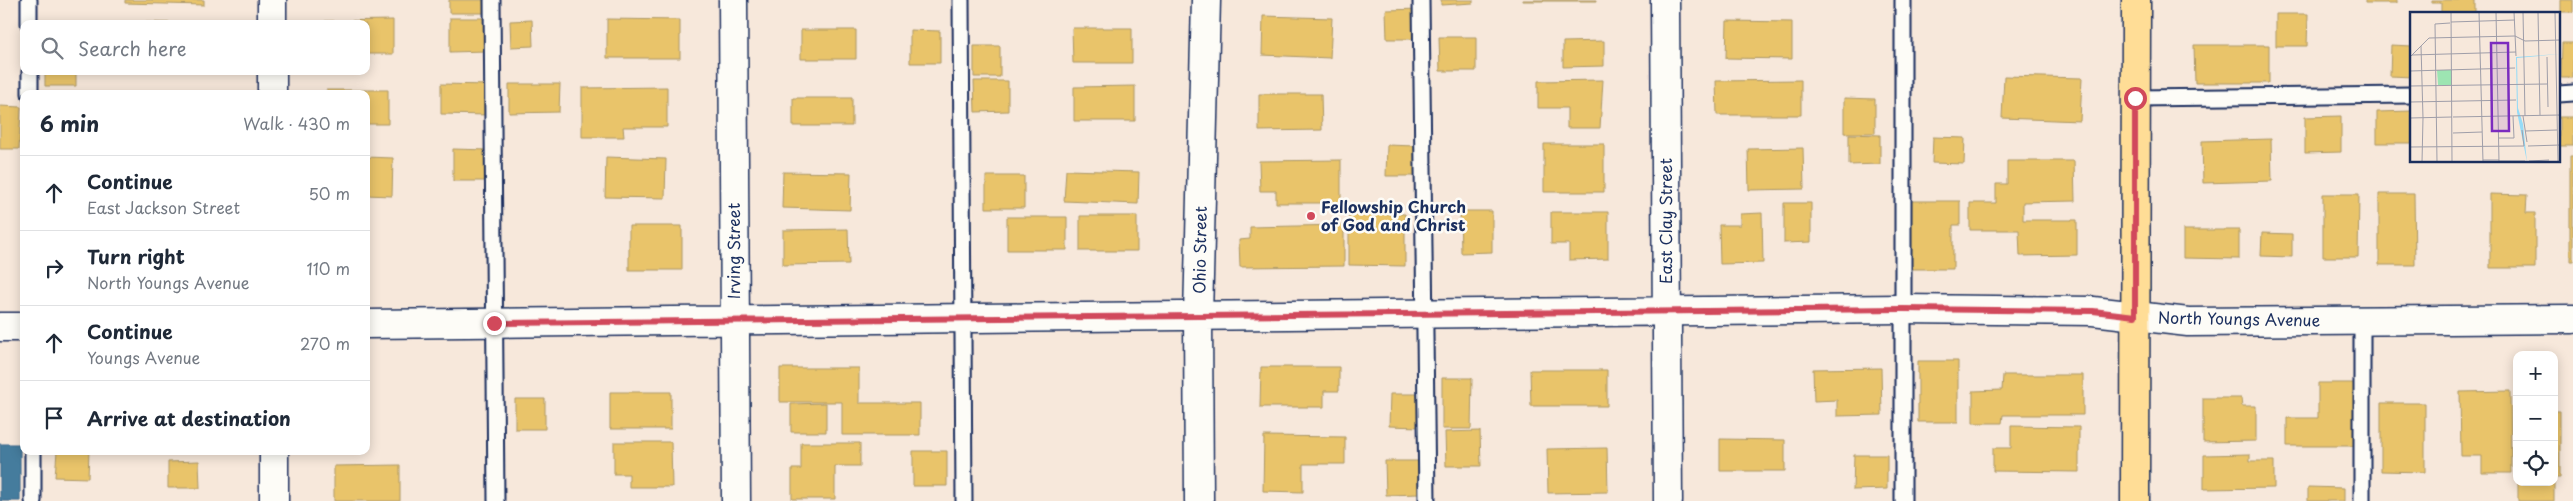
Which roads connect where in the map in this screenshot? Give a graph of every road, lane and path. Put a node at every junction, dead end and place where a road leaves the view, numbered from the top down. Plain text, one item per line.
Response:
1 (29, 0) edge
2 (272, 0) edge
3 (492, 0) edge
4 (733, 0) edge
5 (961, 0) edge
6 (1206, 0) edge
7 (1421, 0) edge
8 (1665, 0) edge
9 (1902, 0) edge
10 (2136, 0) edge
11 (29, 20) edge
12 (272, 20) edge
13 (30, 75) edge
14 (272, 75) edge
15 (30, 90) edge
16 (272, 90) edge
17 (2573, 93) edge
18 (2560, 94) edge
19 (2410, 95) edge
20 (2135, 98) junction
21 (1903, 309) junction
22 (1666, 312) junction
23 (1424, 314) junction
24 (1198, 316) junction
25 (2135, 316) junction
26 (963, 319) junction
27 (2573, 319) edge
28 (2362, 320) junction
29 (734, 321) junction
30 (494, 323) junction
31 (370, 324) edge
32 (0, 327) edge
33 (20, 327) edge
34 (32, 455) edge
35 (274, 455) edge
36 (33, 501) edge
37 (274, 501) edge
38 (496, 501) edge
39 (736, 501) edge
40 (964, 501) edge
41 (1198, 501) edge
42 (1427, 501) edge
43 (1668, 501) edge
44 (1903, 501) edge
45 (2135, 501) edge
46 (2362, 501) edge

1 - 11 lane
2 - 12 street
3 - 30 lane
4 - 29 street, Irving Street
5 - 26 lane
6 - 24 street, Ohio Street
7 - 23 lane
8 - 22 street, East Clay Street
9 - 21 lane
10 - 20 main road
13 - 15 lane
14 - 16 street
17 - 18 lane
19 - 20 lane
20 - 25 main road
21 - 22 street, North Youngs Avenue
21 - 25 street, North Youngs Avenue
21 - 44 lane
22 - 23 street, North Youngs Avenue
22 - 43 street, East Clay Street
23 - 24 street, North Youngs Avenue
23 - 42 lane
24 - 26 street, North Youngs Avenue
24 - 41 street, Ohio Street
25 - 28 street, North Youngs Avenue
25 - 45 main road
26 - 29 street, North Youngs Avenue
26 - 40 lane
27 - 28 street, North Youngs Avenue
28 - 46 lane
29 - 30 street, North Youngs Avenue
29 - 39 street, Irving Street
30 - 31 street, North Youngs Avenue
30 - 38 lane
32 - 33 street
34 - 36 lane
35 - 37 street

